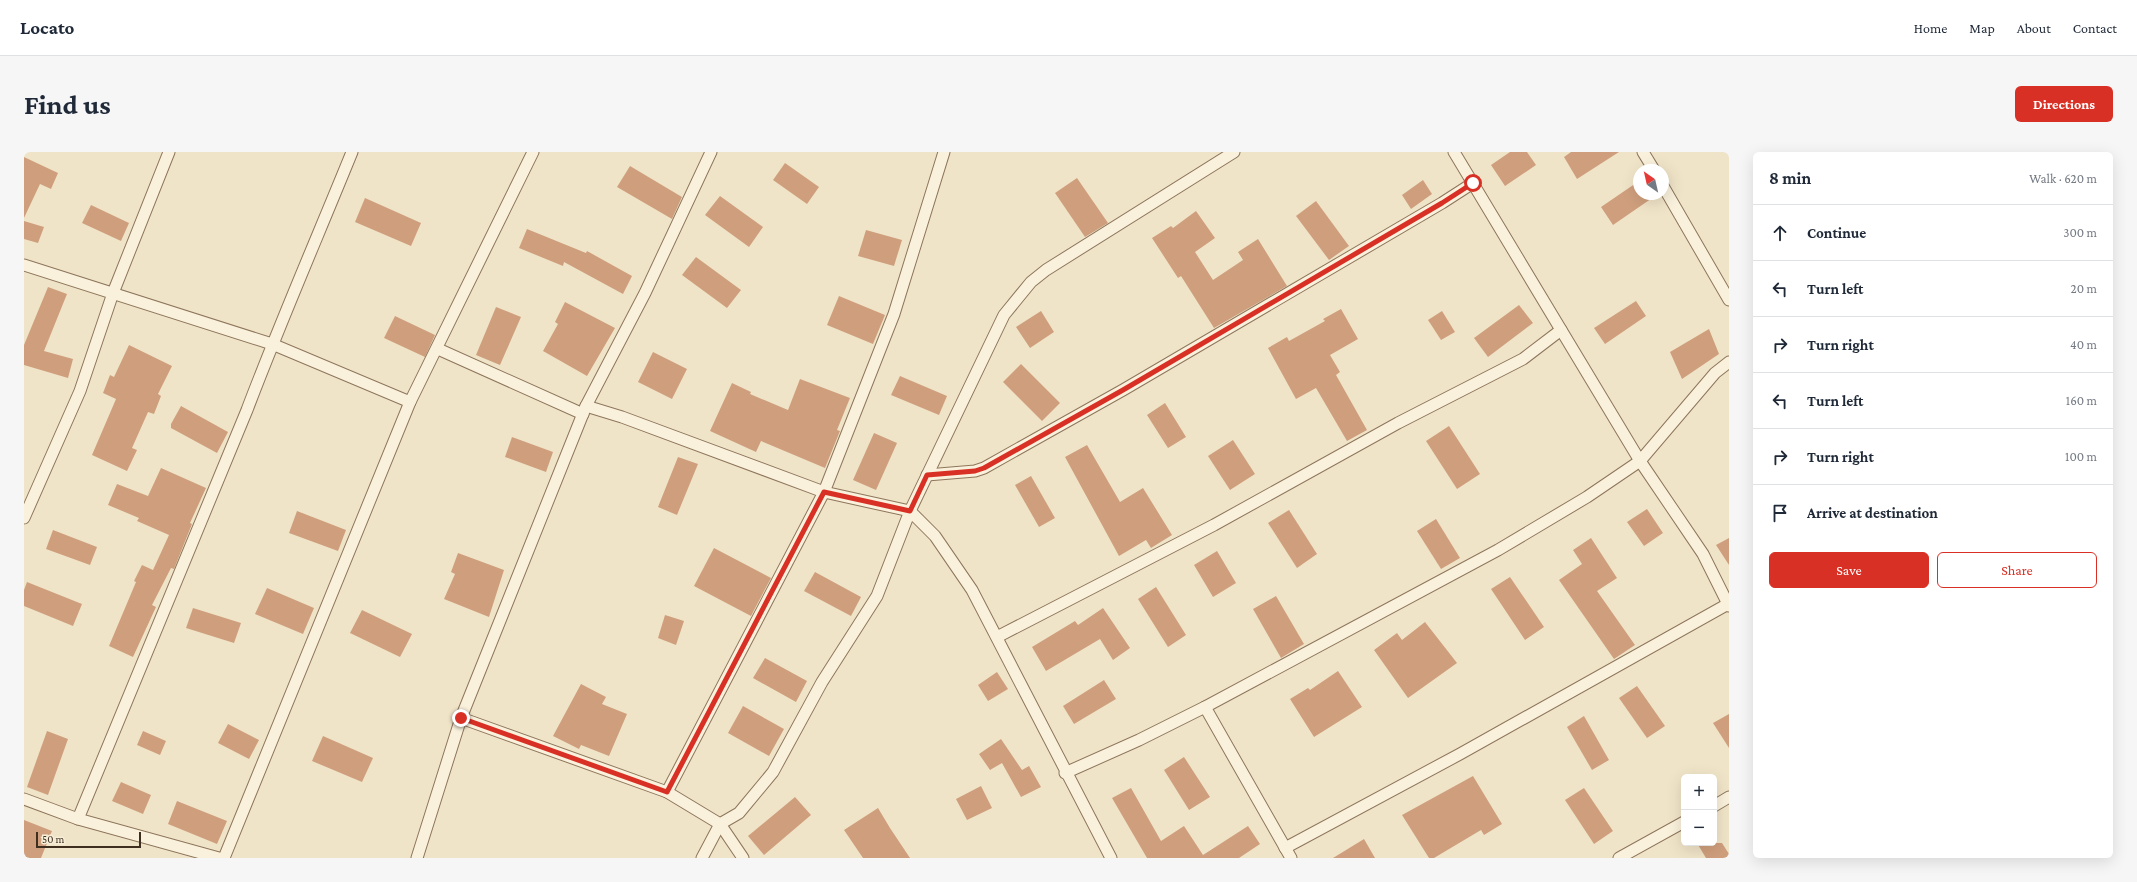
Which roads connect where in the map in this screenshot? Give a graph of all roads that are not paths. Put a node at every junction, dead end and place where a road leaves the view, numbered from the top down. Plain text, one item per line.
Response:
1 (169, 152) edge
2 (352, 152) edge
3 (533, 152) edge
4 (711, 152) edge
5 (944, 152) edge
6 (1234, 152) edge
7 (1454, 152) edge
8 (1643, 152) edge
9 (1650, 164) edge
10 (1473, 183) junction
11 (1669, 196) edge
12 (24, 265) edge
13 (113, 293) junction
14 (1729, 300) edge
15 (1561, 330) junction
16 (272, 344) junction
17 (438, 350) junction
18 (1729, 362) edge
19 (410, 402) junction
20 (584, 410) junction
21 (1640, 461) junction
22 (927, 475) junction
23 (824, 492) junction
24 (910, 511) junction
25 (24, 518) edge
26 (1728, 605) edge
27 (997, 637) junction
28 (1205, 707) junction
29 (461, 718) junction
30 (1065, 772) junction
31 (667, 792) junction
32 (1729, 797) edge
33 (24, 799) edge
34 (1717, 804) edge
35 (78, 819) junction
36 (720, 824) junction
37 (1681, 824) edge
38 (1285, 848) junction
39 (219, 858) edge
40 (224, 858) edge
41 (417, 858) edge
42 (702, 858) edge
43 (743, 858) edge
44 (1111, 858) edge
45 (1290, 858) edge
46 (1619, 858) edge

1 - 13 street
2 - 16 street
3 - 17 street
4 - 20 street
5 - 23 street
6 - 22 street
7 - 10 street
8 - 9 street
10 - 15 street
10 - 22 street
11 - 14 street
12 - 13 street
13 - 16 street
13 - 25 street
15 - 21 street
15 - 27 street
16 - 19 street
16 - 35 street
17 - 19 street
17 - 20 street
18 - 21 street
19 - 40 street
20 - 23 street
20 - 29 street
21 - 26 street
21 - 28 street
22 - 24 street
23 - 24 street
23 - 31 street
24 - 27 street
24 - 36 street
26 - 38 street
27 - 30 street
28 - 30 street
28 - 38 street
29 - 31 street
29 - 41 street
30 - 44 street
31 - 36 street
32 - 34 street
33 - 35 street
35 - 39 street
36 - 42 street
36 - 43 street
37 - 46 street
38 - 45 street

